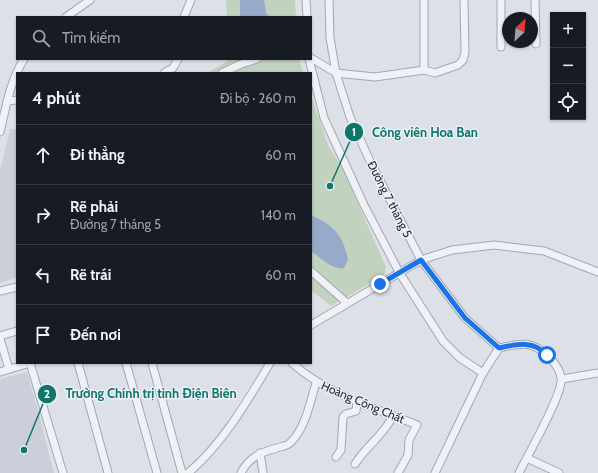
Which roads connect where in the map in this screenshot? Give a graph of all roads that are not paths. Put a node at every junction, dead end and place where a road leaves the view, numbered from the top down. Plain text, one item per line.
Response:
1 (90, 0) edge
2 (191, 0) edge
3 (306, 0) edge
4 (329, 0) edge
5 (424, 0) edge
6 (464, 0) edge
7 (501, 0) edge
8 (534, 0) edge
9 (535, 12) edge
10 (67, 16) edge
11 (184, 16) edge
12 (307, 16) edge
13 (501, 47) dead end
14 (23, 60) edge
15 (178, 60) edge
16 (254, 60) edge
17 (310, 60) edge
18 (312, 60) edge
19 (424, 70) junction
20 (16, 72) edge
21 (16, 72) edge
22 (168, 72) edge
23 (224, 72) edge
24 (336, 73) junction
25 (16, 100) edge
26 (7, 101) junction
27 (0, 132) edge
28 (421, 260) junction
29 (312, 272) edge
30 (399, 272) junction
31 (598, 272) edge
32 (16, 287) edge
33 (0, 291) edge
34 (347, 303) junction
35 (312, 324) edge
36 (16, 331) edge
37 (0, 336) edge
38 (0, 339) edge
39 (499, 348) junction
40 (26, 364) edge
41 (30, 364) edge
42 (78, 364) edge
43 (126, 364) edge
44 (152, 364) edge
45 (269, 364) edge
46 (293, 364) edge
47 (9, 369) junction
48 (0, 372) edge
49 (483, 373) junction
50 (598, 373) edge
51 (562, 379) junction
52 (316, 383) junction
53 (357, 402) junction
54 (393, 416) junction
55 (260, 453) junction
56 (336, 457) dead end
57 (527, 458) junction
58 (355, 464) dead end
59 (63, 473) edge
60 (108, 473) edge
61 (157, 473) edge
62 (182, 473) edge
63 (188, 473) edge
64 (240, 473) edge
65 (263, 473) edge
66 (398, 473) edge
67 (435, 473) edge
68 (519, 473) edge
69 (559, 473) edge

1 - 10 street
2 - 11 street
3 - 12 street
4 - 24 street, Đường 7 tháng 5
5 - 19 street
6 - 19 street
7 - 13 street
8 - 9 street
14 - 20 street
15 - 22 street
16 - 23 street
17 - 30 street, Đường 7 tháng 5
18 - 24 street
19 - 24 street
21 - 26 street
24 - 28 street, Đường 7 tháng 5
25 - 26 street
26 - 27 street
28 - 30 street
28 - 31 street
28 - 39 street, Đường 7 tháng 5
29 - 34 street
30 - 34 street
30 - 49 street, Đường 7 tháng 5
32 - 33 street
34 - 35 street
36 - 37 street
38 - 47 street
39 - 49 street
39 - 51 street
40 - 47 street
41 - 59 street
42 - 60 street
43 - 61 street
44 - 62 street
45 - 63 street
46 - 52 street, Hoàng Công Chất
47 - 48 street
49 - 67 street
50 - 51 street
51 - 57 street
52 - 53 street, Hoàng Công Chất
52 - 55 street
53 - 54 street, Hoàng Công Chất
53 - 56 street
54 - 58 street
54 - 66 street, Hoàng Công Chất
55 - 64 street
55 - 65 street
57 - 68 street
57 - 69 street

